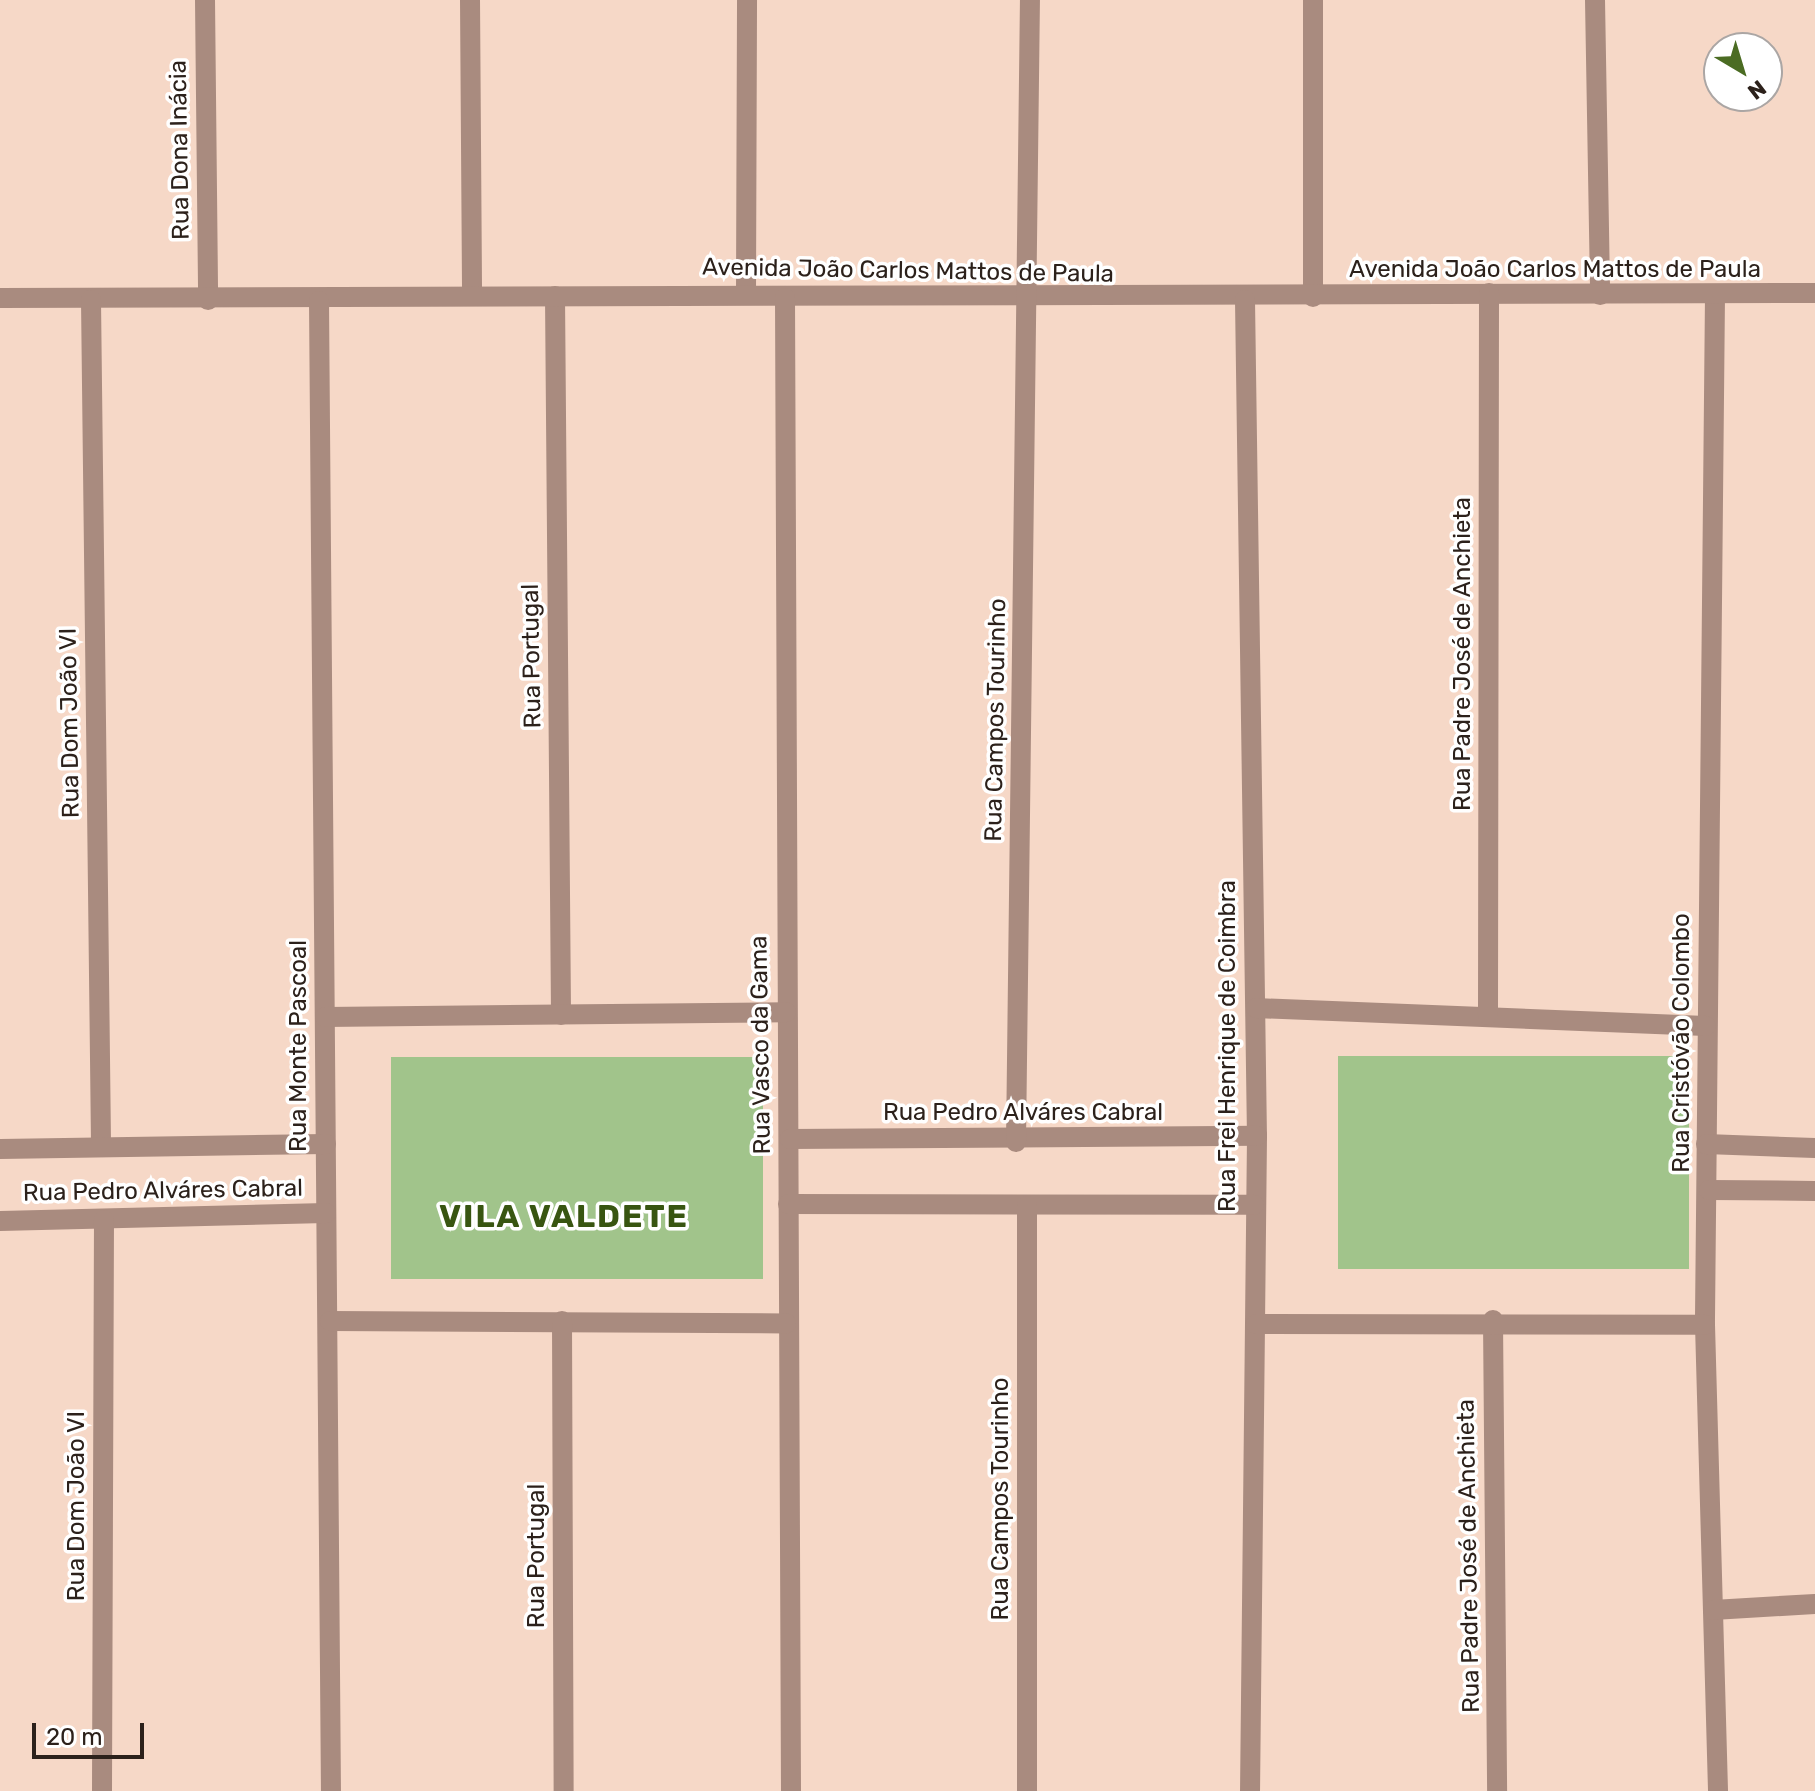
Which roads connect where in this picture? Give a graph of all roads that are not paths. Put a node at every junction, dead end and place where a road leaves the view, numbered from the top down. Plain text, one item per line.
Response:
1 (205, 0) edge
2 (470, 0) edge
3 (747, 0) edge
4 (1030, 0) edge
5 (1313, 0) edge
6 (1595, 0) edge
7 (472, 293) junction
8 (1489, 293) junction
9 (1815, 293) edge
10 (746, 294) junction
11 (1600, 295) junction
12 (1715, 295) junction
13 (555, 296) junction
14 (1313, 297) junction
15 (0, 298) edge
16 (785, 298) junction
17 (1028, 299) junction
18 (91, 300) junction
19 (208, 300) junction
20 (1245, 300) junction
21 (319, 301) junction
22 (1256, 1008) junction
23 (786, 1012) junction
24 (561, 1015) junction
25 (1488, 1015) junction
26 (325, 1017) junction
27 (1706, 1026) junction
28 (1257, 1136) junction
29 (790, 1139) junction
30 (1016, 1142) junction
31 (326, 1144) junction
32 (1706, 1144) junction
33 (101, 1146) junction
34 (1815, 1148) edge
35 (0, 1149) edge
36 (1709, 1190) junction
37 (1815, 1191) edge
38 (788, 1204) junction
39 (1254, 1205) junction
40 (1027, 1206) junction
41 (326, 1213) junction
42 (104, 1220) junction
43 (0, 1221) edge
44 (1493, 1320) junction
45 (330, 1321) junction
46 (562, 1321) junction
47 (786, 1323) junction
48 (1256, 1324) junction
49 (1705, 1325) junction
50 (1815, 1604) edge
51 (1713, 1610) junction
52 (102, 1791) edge
53 (331, 1791) edge
54 (564, 1791) edge
55 (791, 1791) edge
56 (1027, 1791) edge
57 (1250, 1791) edge
58 (1497, 1791) edge
59 (1718, 1791) edge

1 - 19 street, Rua Dona Inácia
2 - 7 street
3 - 10 street
4 - 17 street, Rua Campos Tourinho
5 - 14 street
6 - 11 street
7 - 13 street, Avenida João Carlos Mattos de Paula
7 - 21 street, Avenida João Carlos Mattos de Paula
8 - 11 street, Avenida João Carlos Mattos de Paula
8 - 14 street, Avenida João Carlos Mattos de Paula
8 - 25 street, Rua Padre José de Anchieta
9 - 12 street, Avenida João Carlos Mattos de Paula
10 - 13 street, Avenida João Carlos Mattos de Paula
10 - 16 street, Avenida João Carlos Mattos de Paula
11 - 12 street, Avenida João Carlos Mattos de Paula
12 - 27 street, Rua Cristóvão Colombo
13 - 24 street, Rua Portugal
14 - 20 street, Avenida João Carlos Mattos de Paula
15 - 18 street, Avenida João Carlos Mattos de Paula
16 - 17 street, Avenida João Carlos Mattos de Paula
16 - 23 street, Rua Vasco da Gama
17 - 20 street, Avenida João Carlos Mattos de Paula
17 - 30 street, Rua Campos Tourinho
18 - 19 street, Avenida João Carlos Mattos de Paula
18 - 33 street, Rua Dom João VI
19 - 21 street, Avenida João Carlos Mattos de Paula
20 - 22 street, Rua Frei Henrique de Coimbra
21 - 26 street, Rua Monte Pascoal
22 - 25 street
22 - 28 street, Rua Frei Henrique de Coimbra
23 - 24 street
23 - 29 street, Rua Vasco da Gama
24 - 26 street
25 - 27 street
26 - 31 street, Rua Monte Pascoal
27 - 32 street, Rua Cristóvão Colombo
28 - 30 street, Rua Pedro Alváres Cabral
28 - 39 street, Rua Frei Henrique de Coimbra
29 - 30 street, Rua Pedro Alváres Cabral
29 - 38 street, Rua Vasco da Gama
31 - 33 street, Rua Pedro Alváres Cabral
31 - 41 street, Rua Monte Pascoal
32 - 34 street
32 - 36 street, Rua Cristóvão Colombo
33 - 35 street, Rua Pedro Alváres Cabral
36 - 37 street
36 - 49 street, Rua Cristóvão Colombo
38 - 40 street
38 - 47 street, Rua Vasco da Gama
39 - 40 street
39 - 48 street, Rua Frei Henrique de Coimbra
40 - 56 street, Rua Campos Tourinho
41 - 42 street, Rua Pedro Alváres Cabral
41 - 45 street, Rua Monte Pascoal
42 - 43 street, Rua Pedro Alváres Cabral
42 - 52 street, Rua Dom João VI
44 - 48 street
44 - 49 street
44 - 58 street, Rua Padre José de Anchieta
45 - 46 street
45 - 53 street, Rua Monte Pascoal
46 - 47 street
46 - 54 street, Rua Portugal
47 - 55 street, Rua Vasco da Gama
48 - 57 street, Rua Frei Henrique de Coimbra
49 - 51 street, Rua Cristóvão Colombo
50 - 51 street
51 - 59 street, Rua Cristóvão Colombo

